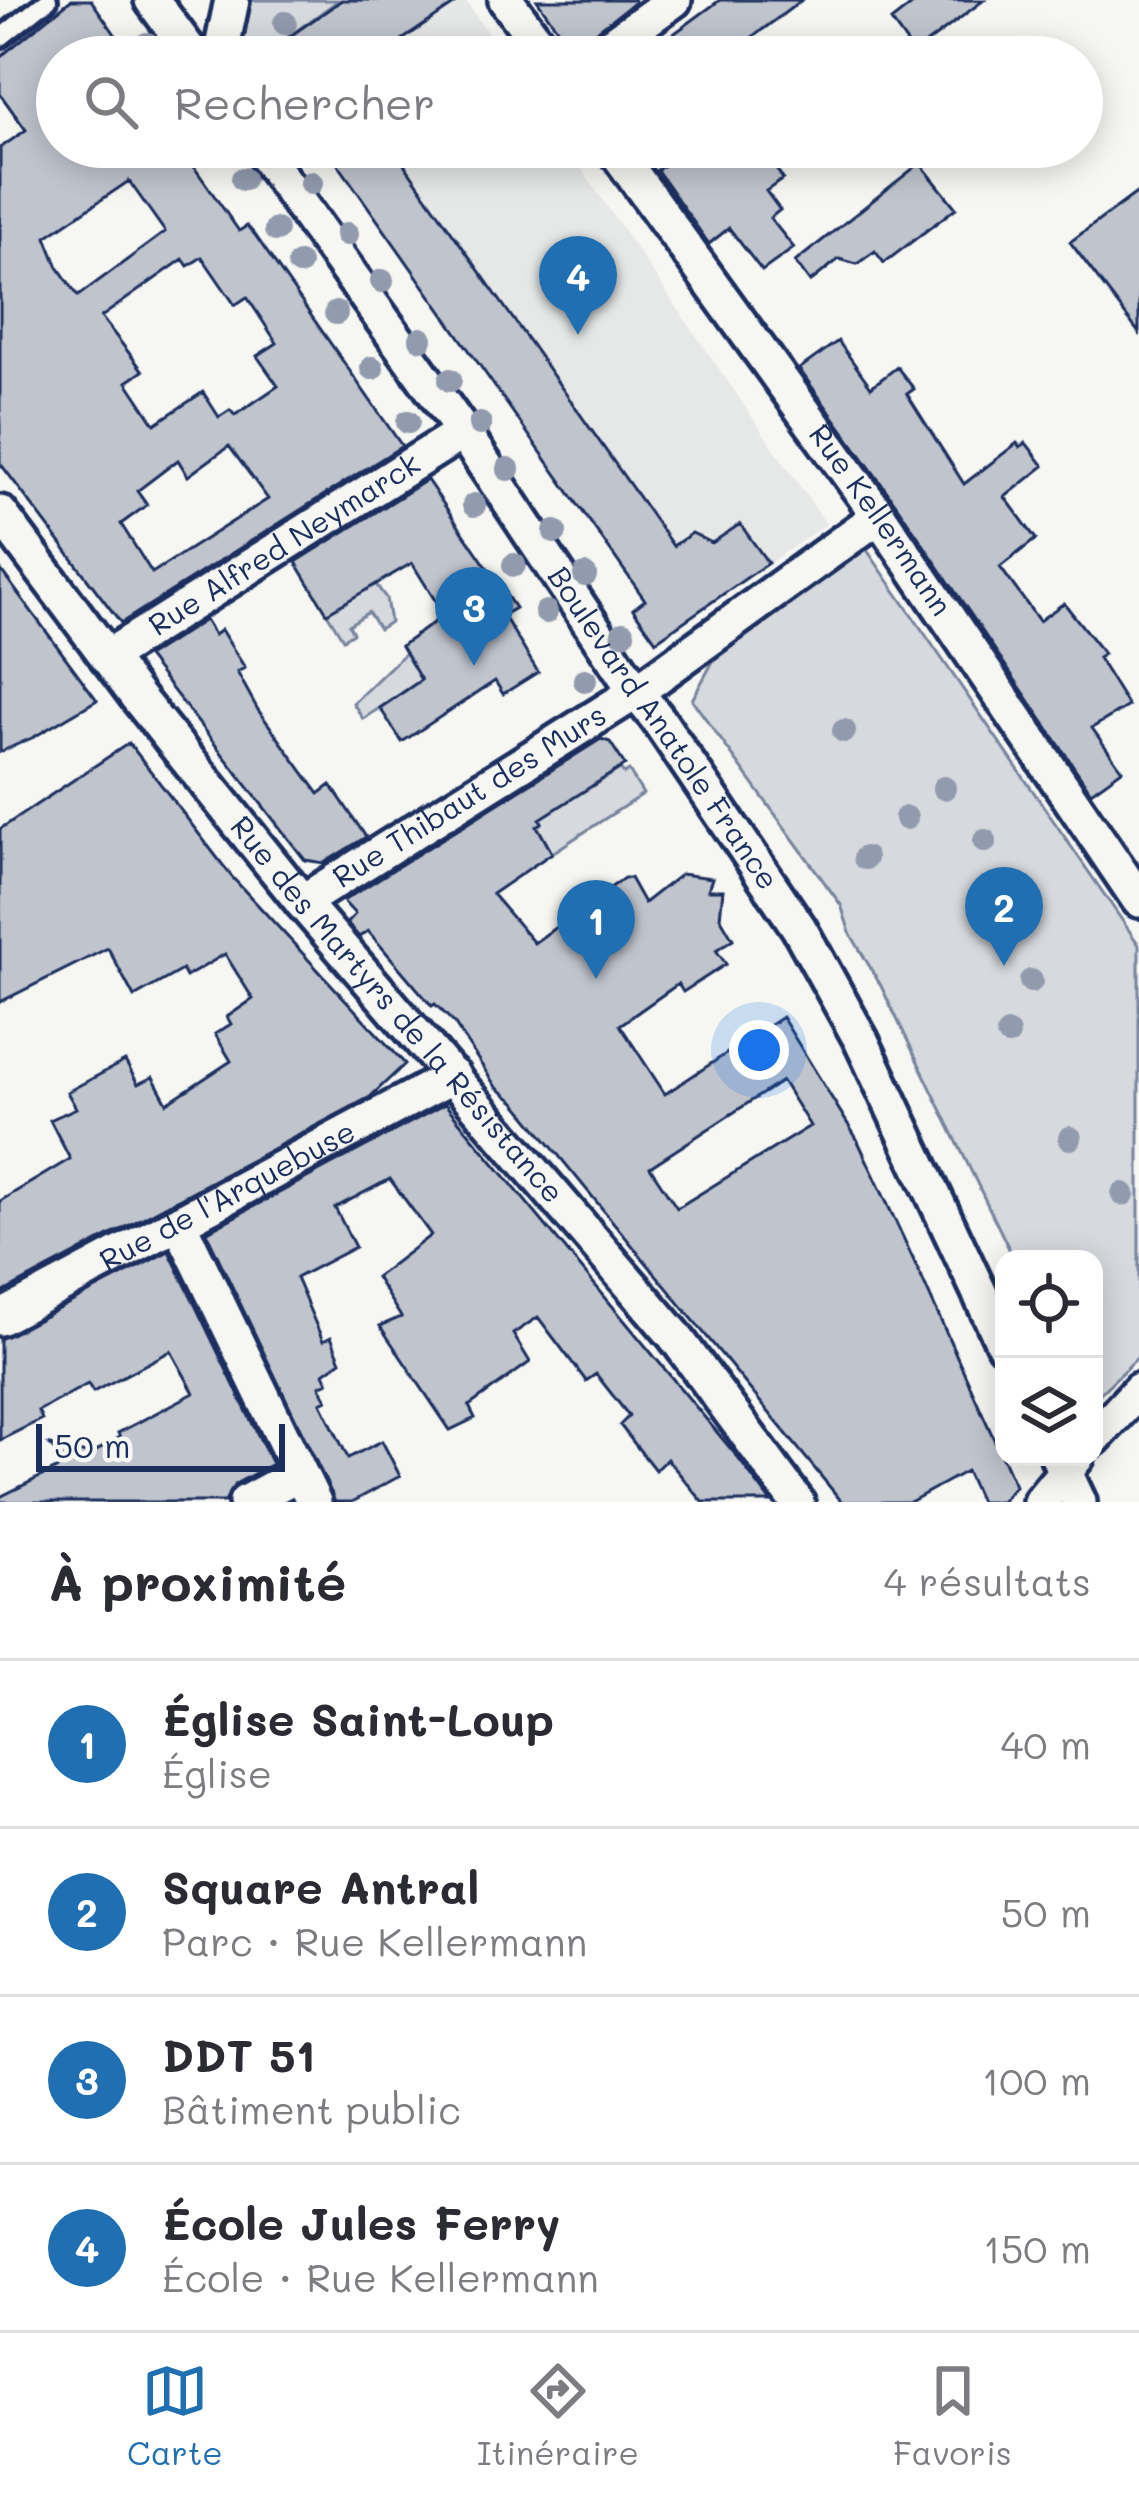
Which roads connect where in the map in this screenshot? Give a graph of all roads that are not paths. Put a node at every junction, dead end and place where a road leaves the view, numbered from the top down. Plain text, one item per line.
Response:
1 (47, 0) edge
2 (152, 0) edge
3 (232, 0) edge
4 (506, 0) edge
5 (674, 0) edge
6 (179, 36) edge
7 (224, 36) edge
8 (533, 36) edge
9 (623, 36) edge
10 (0, 38) edge
11 (274, 168) edge
12 (628, 168) edge
13 (464, 432) junction
14 (0, 513) edge
15 (879, 516) junction
16 (106, 657) junction
17 (635, 692) junction
18 (1139, 900) edge
19 (302, 902) junction
20 (452, 1076) junction
21 (179, 1223) junction
22 (0, 1318) edge
23 (995, 1327) edge
24 (1139, 1390) edge
25 (1103, 1428) edge
26 (1064, 1466) edge
27 (1068, 1466) edge
28 (306, 1488) edge
29 (246, 1502) edge
30 (797, 1502) edge
31 (1040, 1502) edge
32 (1079, 1502) edge

1 - 10 lane
2 - 6 street
3 - 7 street
4 - 8 street
5 - 9 street
11 - 13 street, Boulevard Anatole France
12 - 15 street, Rue Kellermann
13 - 16 street, Rue Alfred Neymarck
13 - 17 street, Boulevard Anatole France
14 - 16 street, Rue des Martyrs de la Résistance
15 - 17 street, Rue Thibaut des Murs
15 - 18 street, Rue Kellermann
16 - 19 street, Rue des Martyrs de la Résistance
17 - 19 street, Rue Thibaut des Murs
17 - 23 street, Boulevard Anatole France
19 - 20 street, Rue des Martyrs de la Résistance
20 - 21 street, Rue de l'Arquebuse
20 - 30 street, Rue des Martyrs de la Résistance
21 - 22 street, Rue de l'Arquebuse
21 - 28 street
24 - 25 street
26 - 31 street
27 - 32 street
28 - 29 street

